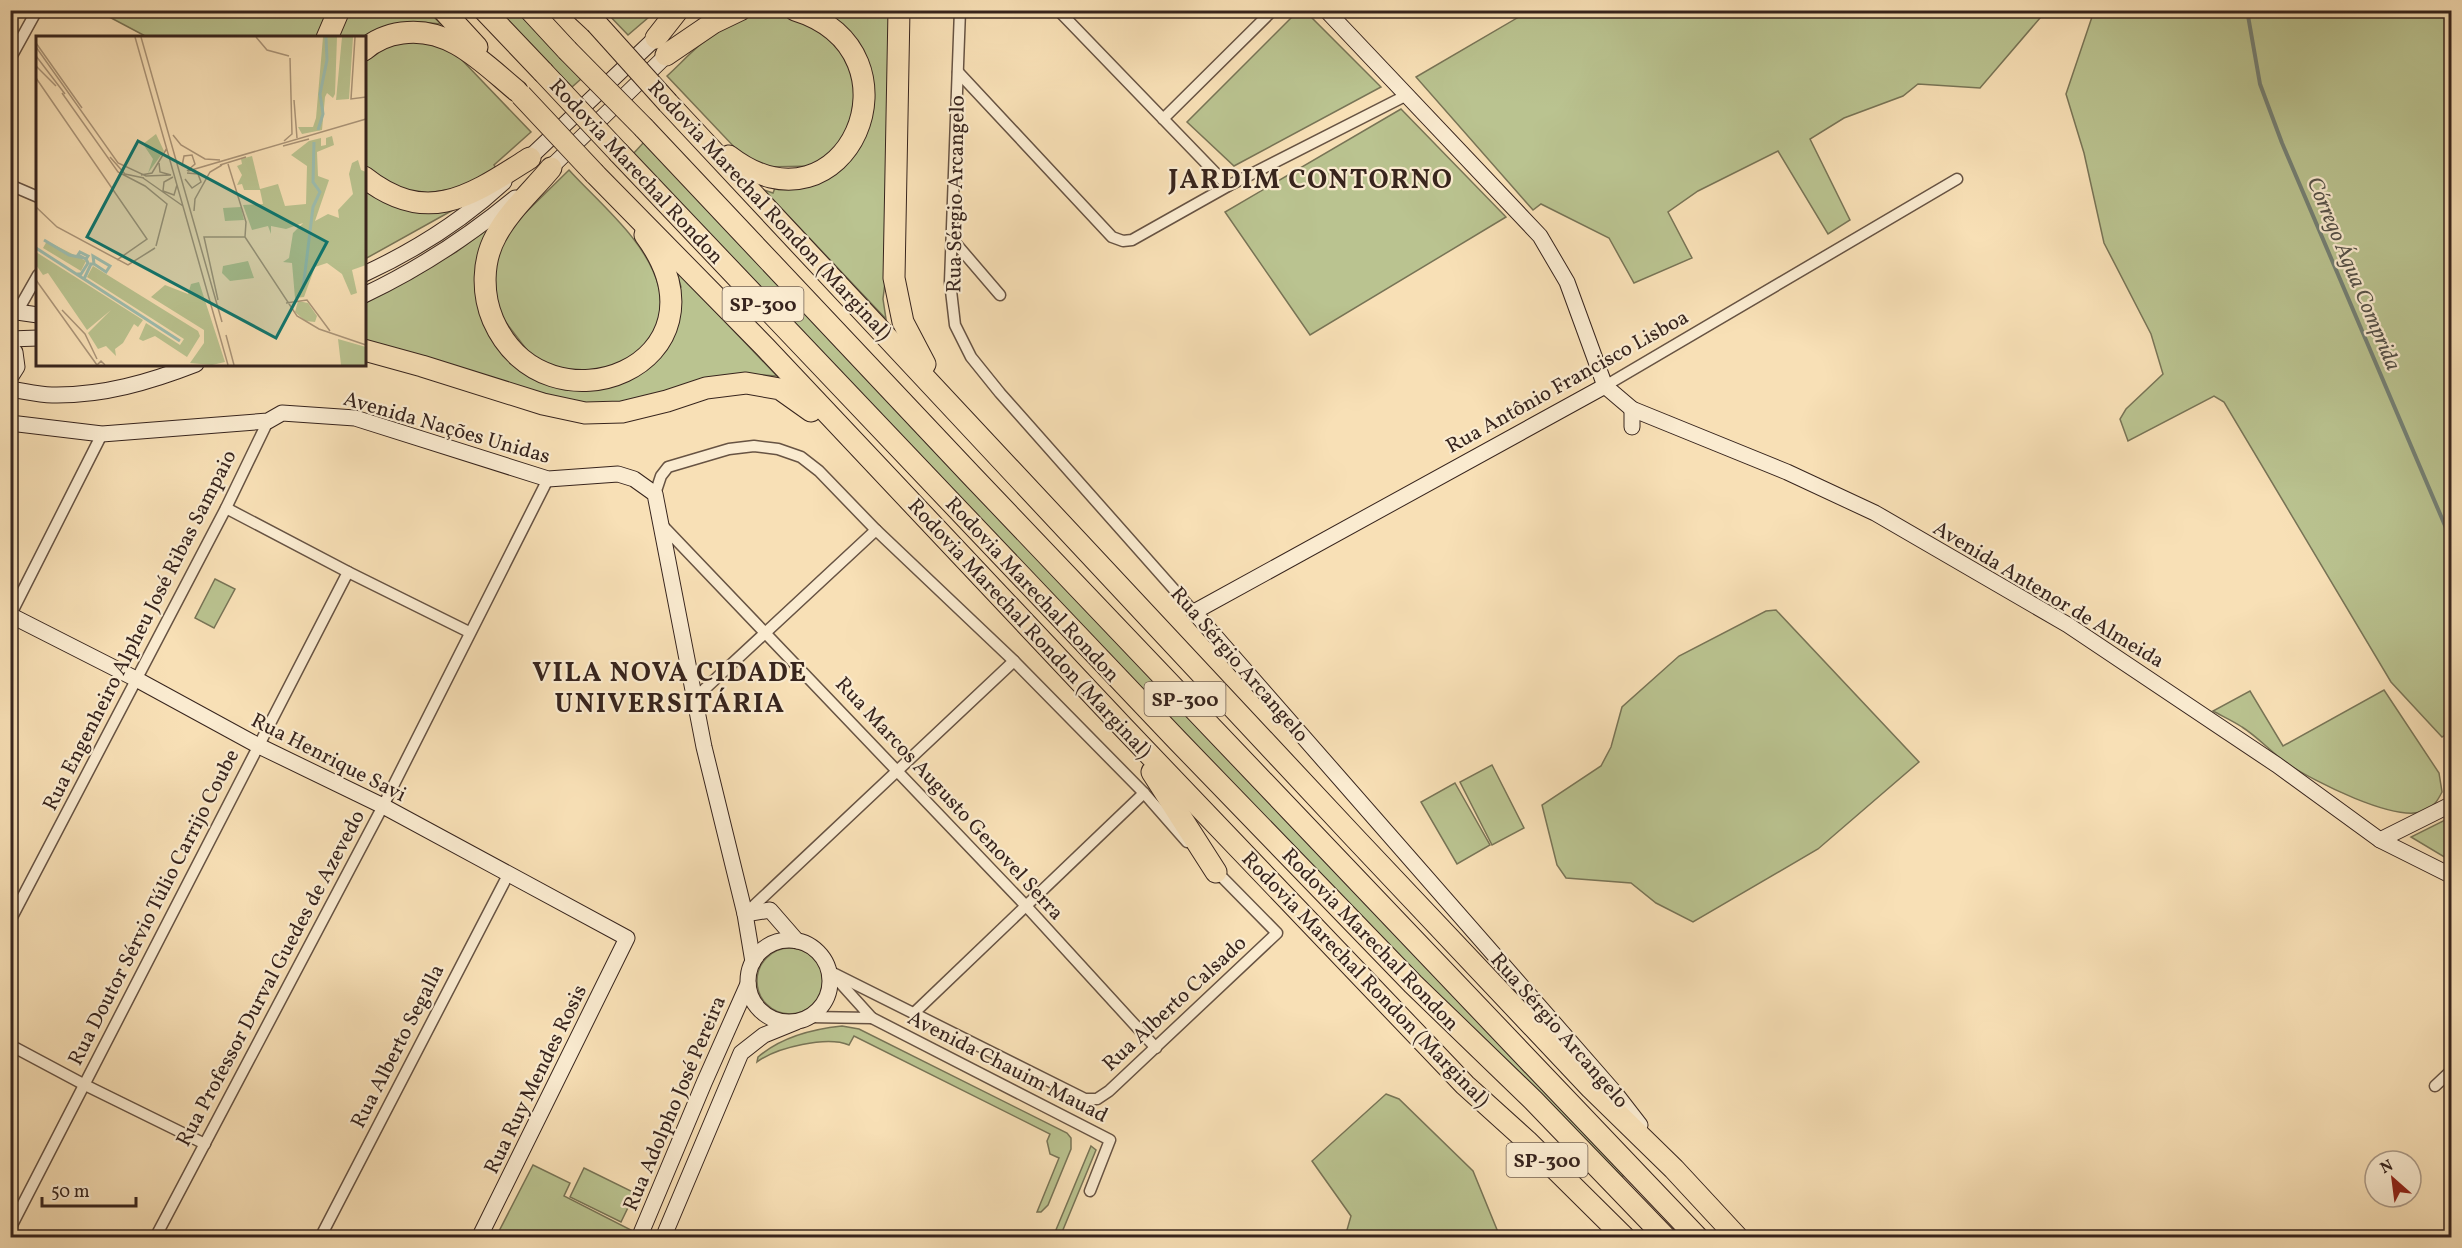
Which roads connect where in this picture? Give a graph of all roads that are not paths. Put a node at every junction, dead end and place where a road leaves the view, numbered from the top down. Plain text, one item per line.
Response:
1 (37, 10) edge
2 (339, 10) edge
3 (442, 10) edge
4 (484, 10) edge
5 (530, 10) edge
6 (678, 10) edge
7 (686, 10) edge
8 (713, 10) edge
9 (740, 10) edge
10 (795, 10) edge
11 (899, 10) edge
12 (960, 10) edge
13 (1058, 10) edge
14 (1273, 10) edge
15 (1326, 10) edge
16 (586, 14) edge
17 (328, 36) edge
18 (661, 47) junction
19 (366, 49) edge
20 (10, 59) edge
21 (958, 72) junction
22 (519, 93) junction
23 (1407, 95) junction
24 (1163, 119) junction
25 (687, 122) junction
26 (530, 158) junction
27 (551, 168) junction
28 (366, 178) edge
29 (1957, 179) dead end
30 (10, 185) edge
31 (1228, 186) junction
32 (36, 196) edge
33 (616, 196) junction
34 (952, 239) junction
35 (366, 273) edge
36 (36, 278) edge
37 (366, 294) edge
38 (1000, 295) dead end
39 (14, 312) edge
40 (36, 315) edge
41 (36, 338) edge
42 (10, 339) edge
43 (10, 348) edge
44 (366, 351) edge
45 (191, 366) edge
46 (10, 378) edge
47 (1605, 386) junction
48 (10, 389) edge
49 (953, 407) junction
50 (1632, 409) junction
51 (268, 421) junction
52 (10, 423) edge
53 (1632, 427) dead end
54 (102, 434) junction
55 (864, 453) junction
56 (548, 479) junction
57 (654, 494) junction
58 (226, 508) junction
59 (663, 526) junction
60 (876, 530) junction
61 (348, 572) junction
62 (1194, 612) junction
63 (11, 616) edge
64 (469, 632) junction
65 (767, 633) junction
66 (1014, 661) junction
67 (136, 679) junction
68 (695, 698) junction
69 (1124, 729) junction
70 (257, 745) junction
71 (897, 770) junction
72 (1144, 793) junction
73 (2451, 804) edge
74 (382, 806) junction
75 (2380, 840) junction
76 (1216, 872) junction
77 (509, 873) junction
78 (2451, 876) edge
79 (1027, 907) junction
80 (745, 914) junction
81 (10, 921) edge
82 (627, 938) joint
83 (797, 941) junction
84 (753, 962) junction
85 (829, 970) junction
86 (748, 984) junction
87 (914, 1013) junction
88 (872, 1018) junction
89 (802, 1019) junction
90 (10, 1045) edge
91 (1156, 1048) junction
92 (2451, 1070) edge
93 (85, 1085) junction
94 (2435, 1086) dead end
95 (205, 1144) junction
96 (1674, 1169) junction
97 (1090, 1191) dead end
98 (10, 1228) edge
99 (155, 1238) edge
100 (320, 1238) edge
101 (479, 1238) edge
102 (639, 1238) edge
103 (663, 1238) edge
104 (1625, 1238) edge
105 (1666, 1238) edge
106 (1698, 1238) edge
107 (1738, 1238) edge

1 - 20 street
2 - 17 highway
3 - 22 highway, Rodovia Marechal Rondon (Marginal)
4 - 105 highway, Rodovia Marechal Rondon / SP-300, bridge
5 - 106 highway, Rodovia Marechal Rondon / SP-300, bridge
6 - 18 highway
7 - 18 street
8 - 18 street
9 - 18 highway
10 - 25 highway
11 - 49 highway
12 - 21 street, Rua Sérgio Arcangelo
13 - 24 street
14 - 24 street
15 - 23 street
16 - 25 highway, Rodovia Marechal Rondon (Marginal), bridge
18 - 26 street
18 - 27 street
19 - 22 highway
21 - 31 street
21 - 34 street, Rua Sérgio Arcangelo
22 - 33 highway, Rodovia Marechal Rondon (Marginal), bridge
23 - 31 street
23 - 47 street
24 - 31 street
25 - 49 highway, Rodovia Marechal Rondon (Marginal)
26 - 28 highway
26 - 35 street
27 - 33 highway
27 - 37 street
29 - 47 street, Rua Antônio Francisco Lisboa
30 - 32 street
33 - 55 highway, Rodovia Marechal Rondon (Marginal)
34 - 38 street
34 - 62 street, Rua Sérgio Arcangelo
36 - 39 street
39 - 40 street
41 - 42 street
43 - 46 street
44 - 55 highway
45 - 48 street
47 - 50 street, Avenida Antenor de Almeida
47 - 62 street, Rua Antônio Francisco Lisboa
49 - 96 highway, Rodovia Marechal Rondon (Marginal)
50 - 53 street
50 - 75 street, Avenida Antenor de Almeida
51 - 54 street, Avenida Nações Unidas
51 - 56 street, Avenida Nações Unidas
51 - 58 street, Rua Engenheiro Alpheu José Ribas Sampaio
52 - 54 street, Avenida Nações Unidas
54 - 63 street
55 - 69 highway, Rodovia Marechal Rondon (Marginal)
56 - 57 street, Avenida Nações Unidas
56 - 64 street, Rua Professor Durval Guedes de Azevedo
57 - 59 street
57 - 60 street
58 - 61 street
58 - 67 street, Rua Engenheiro Alpheu José Ribas Sampaio
59 - 65 street, Rua Marcos Augusto Genovel Serra
59 - 68 street
60 - 65 street
60 - 66 street
61 - 64 street
61 - 70 street, Rua Doutor Sérvio Túlio Carrijo Coube
62 - 96 street, Rua Sérgio Arcangelo
63 - 67 street, Rua Henrique Savi
64 - 74 street, Rua Professor Durval Guedes de Azevedo
65 - 68 street
65 - 71 street, Rua Marcos Augusto Genovel Serra
66 - 71 street
66 - 72 street
67 - 70 street, Rua Henrique Savi
67 - 81 street, Rua Engenheiro Alpheu José Ribas Sampaio
68 - 80 street
69 - 76 highway
69 - 104 highway, Rodovia Marechal Rondon (Marginal) / SP-300
70 - 74 street, Rua Henrique Savi
70 - 93 street, Rua Doutor Sérvio Túlio Carrijo Coube
71 - 79 street, Rua Marcos Augusto Genovel Serra
71 - 80 street
72 - 76 street
72 - 79 street
73 - 75 street
74 - 77 street, Rua Henrique Savi
74 - 95 street, Rua Professor Durval Guedes de Azevedo
75 - 78 street, Avenida Antenor de Almeida
76 - 91 street, Rua Alberto Calsado
77 - 82 street, Rua Henrique Savi
77 - 100 street, Rua Alberto Segalla
79 - 87 street
79 - 91 street, Rua Marcos Augusto Genovel Serra
80 - 83 street
80 - 84 street
82 - 101 street, Rua Ruy Mendes Rosis
83 - 84 street
83 - 85 street
84 - 86 street
85 - 87 street
85 - 88 street, Avenida Chauim Mauad
85 - 89 street
86 - 89 street
86 - 102 street, Rua Adolpho José Pereira
87 - 91 street, Rua Alberto Calsado
88 - 89 street, Avenida Chauim Mauad
88 - 97 street, Avenida Chauim Mauad
89 - 103 street, Rua Adolpho José Pereira
90 - 93 street
92 - 94 street
93 - 95 street
93 - 98 street, Rua Doutor Sérvio Túlio Carrijo Coube
95 - 99 street, Rua Professor Durval Guedes de Azevedo
96 - 107 highway, Rua Sérgio Arcangelo

